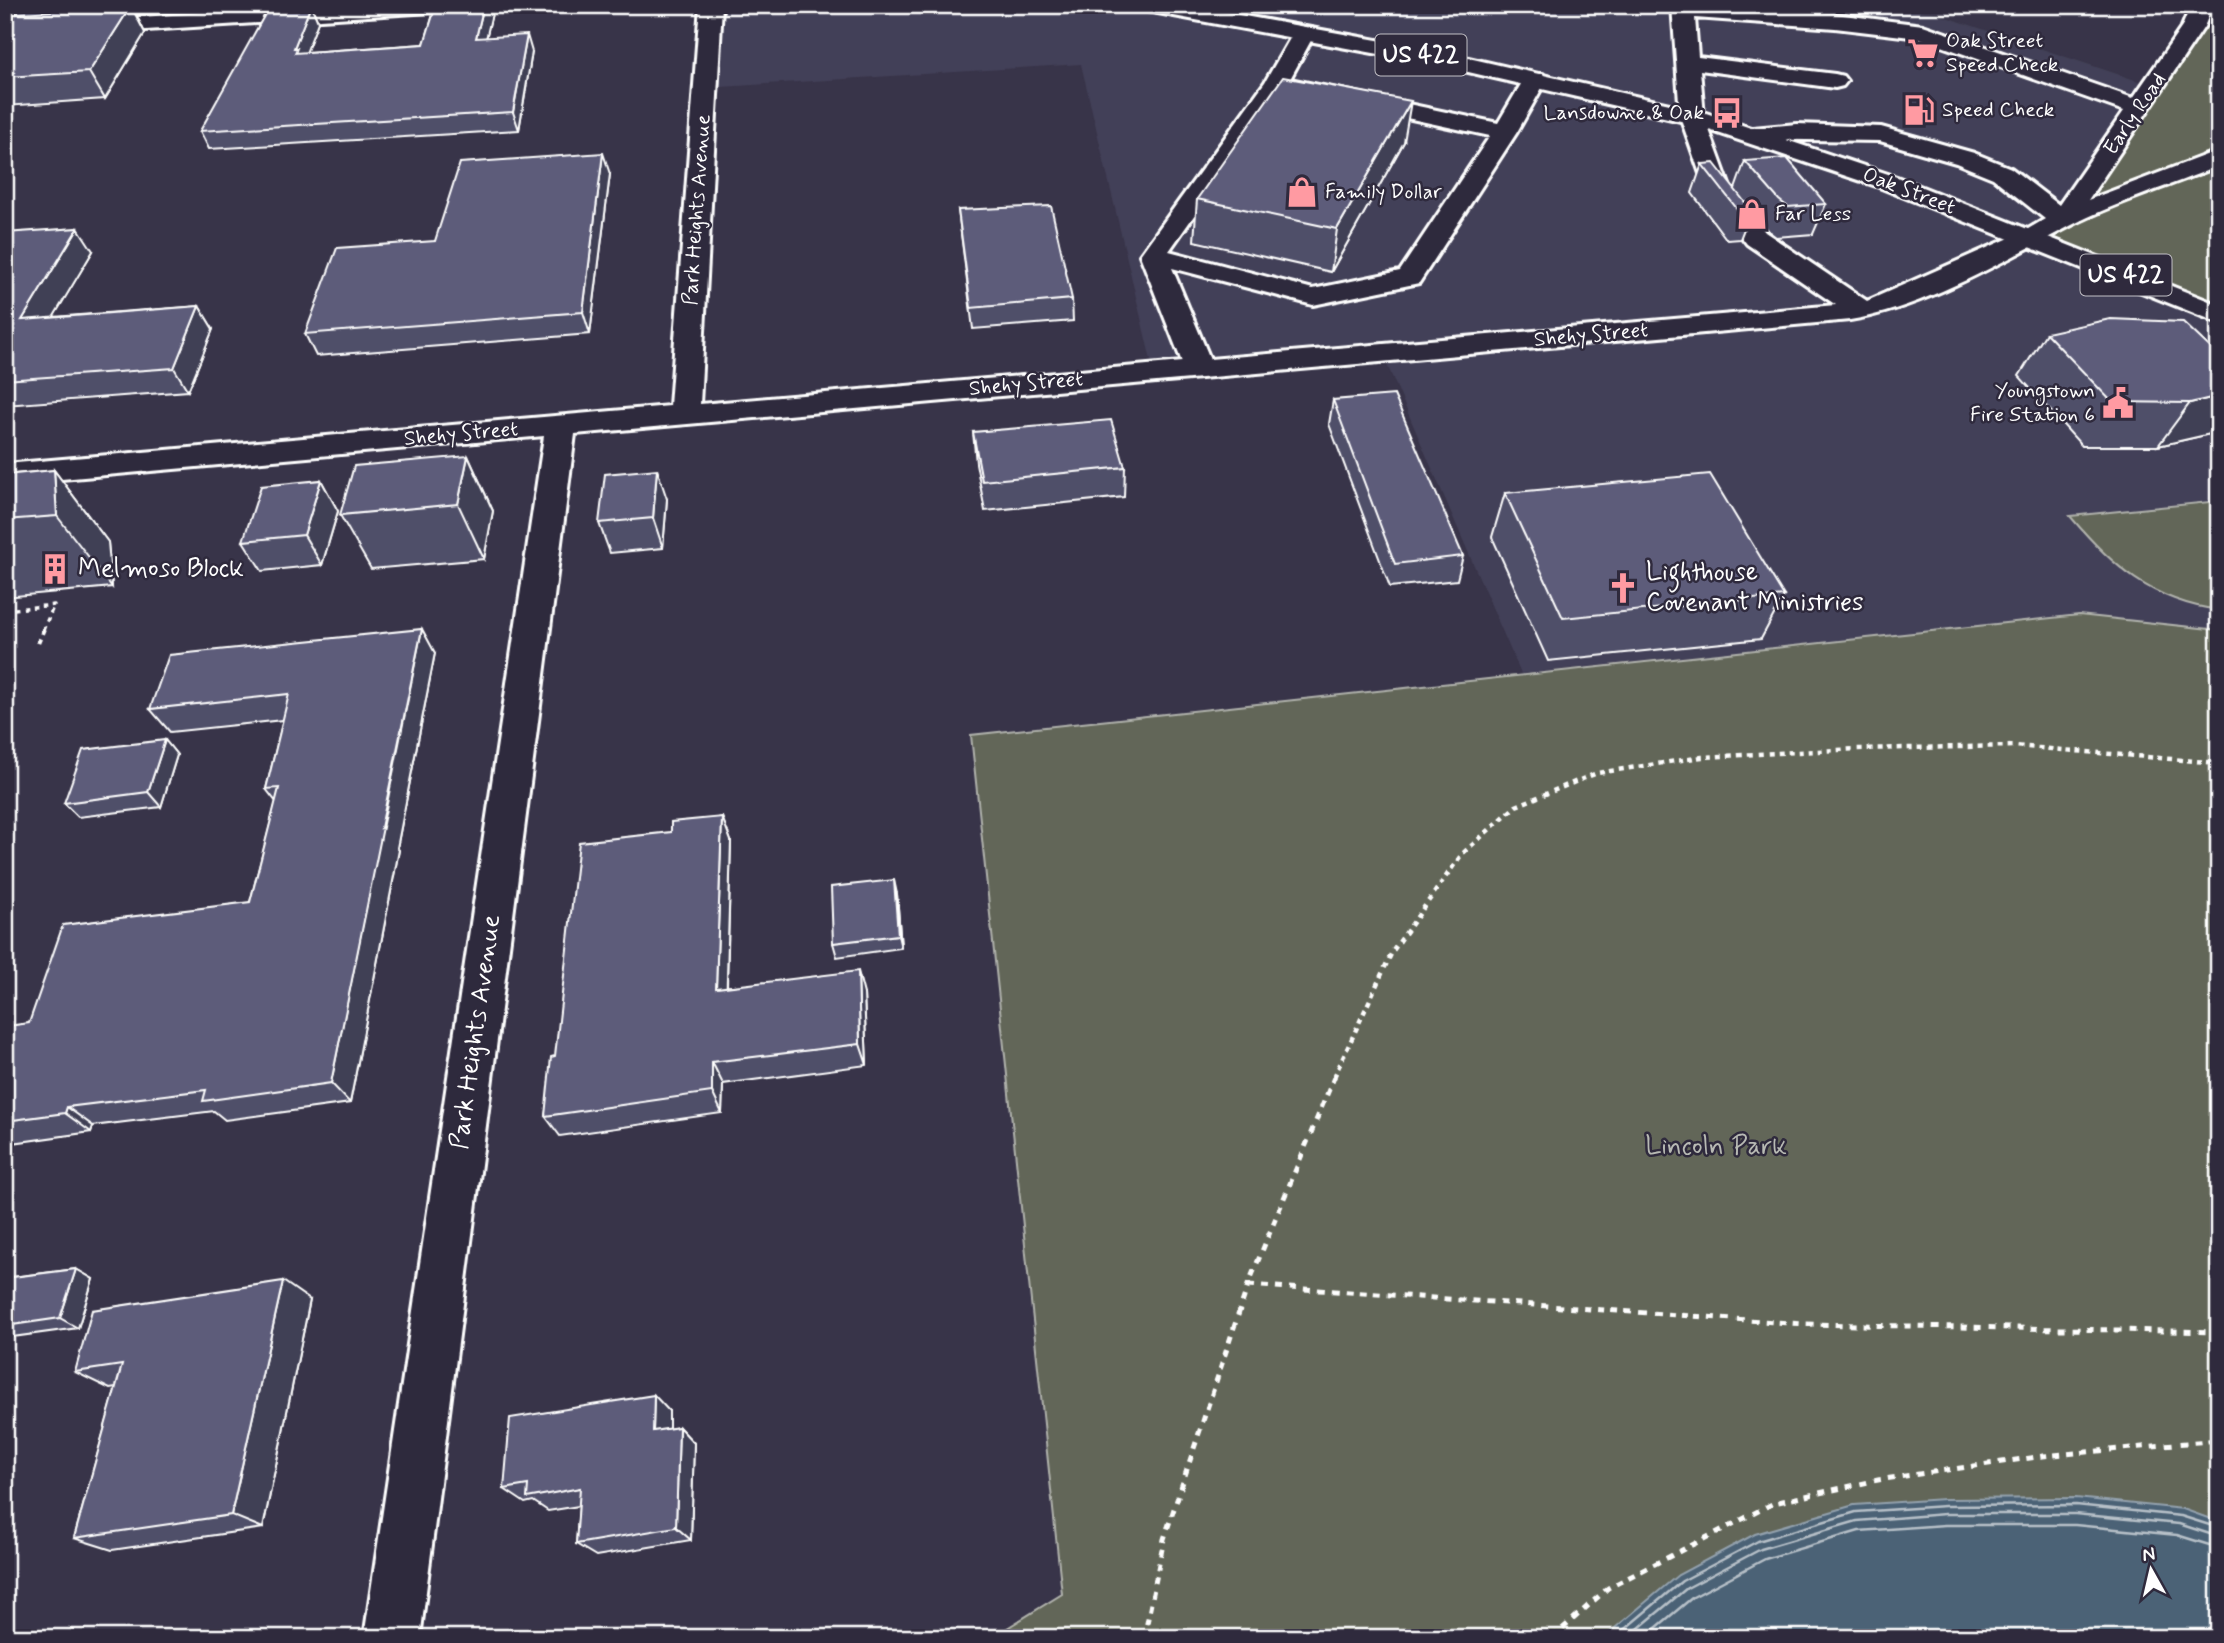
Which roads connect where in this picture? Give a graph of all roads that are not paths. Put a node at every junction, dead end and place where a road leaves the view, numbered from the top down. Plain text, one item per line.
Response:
1 (447, 5) edge
2 (711, 5) edge
3 (1147, 5) edge
4 (2202, 5) edge
5 (1684, 8) edge
6 (1835, 21) junction
7 (5, 32) edge
8 (1304, 33) junction
9 (1688, 62) junction
10 (1535, 79) junction
11 (1835, 81) junction
12 (1276, 83) junction
13 (2139, 108) junction
14 (1692, 116) junction
15 (1505, 132) junction
16 (1835, 132) junction
17 (1751, 134) junction
18 (2219, 158) edge
19 (2062, 220) junction
20 (2032, 238) junction
21 (1153, 255) junction
22 (1863, 310) junction
23 (2219, 315) edge
24 (1200, 369) junction
25 (684, 414) junction
26 (561, 425) junction
27 (5, 474) edge
28 (392, 1638) edge

1 - 7 main road
2 - 25 main road, Park Heights Avenue
3 - 8 main road, Oak Street / US 422
4 - 13 main road, Early Road
5 - 6 main road
5 - 9 main road
6 - 11 main road
6 - 13 main road
8 - 10 main road, Oak Street / US 422
8 - 12 main road
9 - 11 main road
9 - 14 main road
10 - 14 main road, Oak Street / US 422
10 - 15 main road
11 - 16 main road
12 - 15 main road
12 - 21 main road
13 - 19 main road, Early Road
14 - 17 main road, Oak Street / US 422
14 - 22 main road
15 - 21 main road
16 - 17 main road, Oak Street
16 - 19 main road, Oak Street
17 - 20 main road, Oak Street / US 422
18 - 19 main road
19 - 20 main road
20 - 22 main road, Shehy Street
20 - 23 main road, US 422
21 - 24 main road
22 - 24 main road, Shehy Street
24 - 25 main road, Shehy Street
25 - 26 main road, Shehy Street
26 - 27 main road, Shehy Street
26 - 28 main road, Park Heights Avenue

